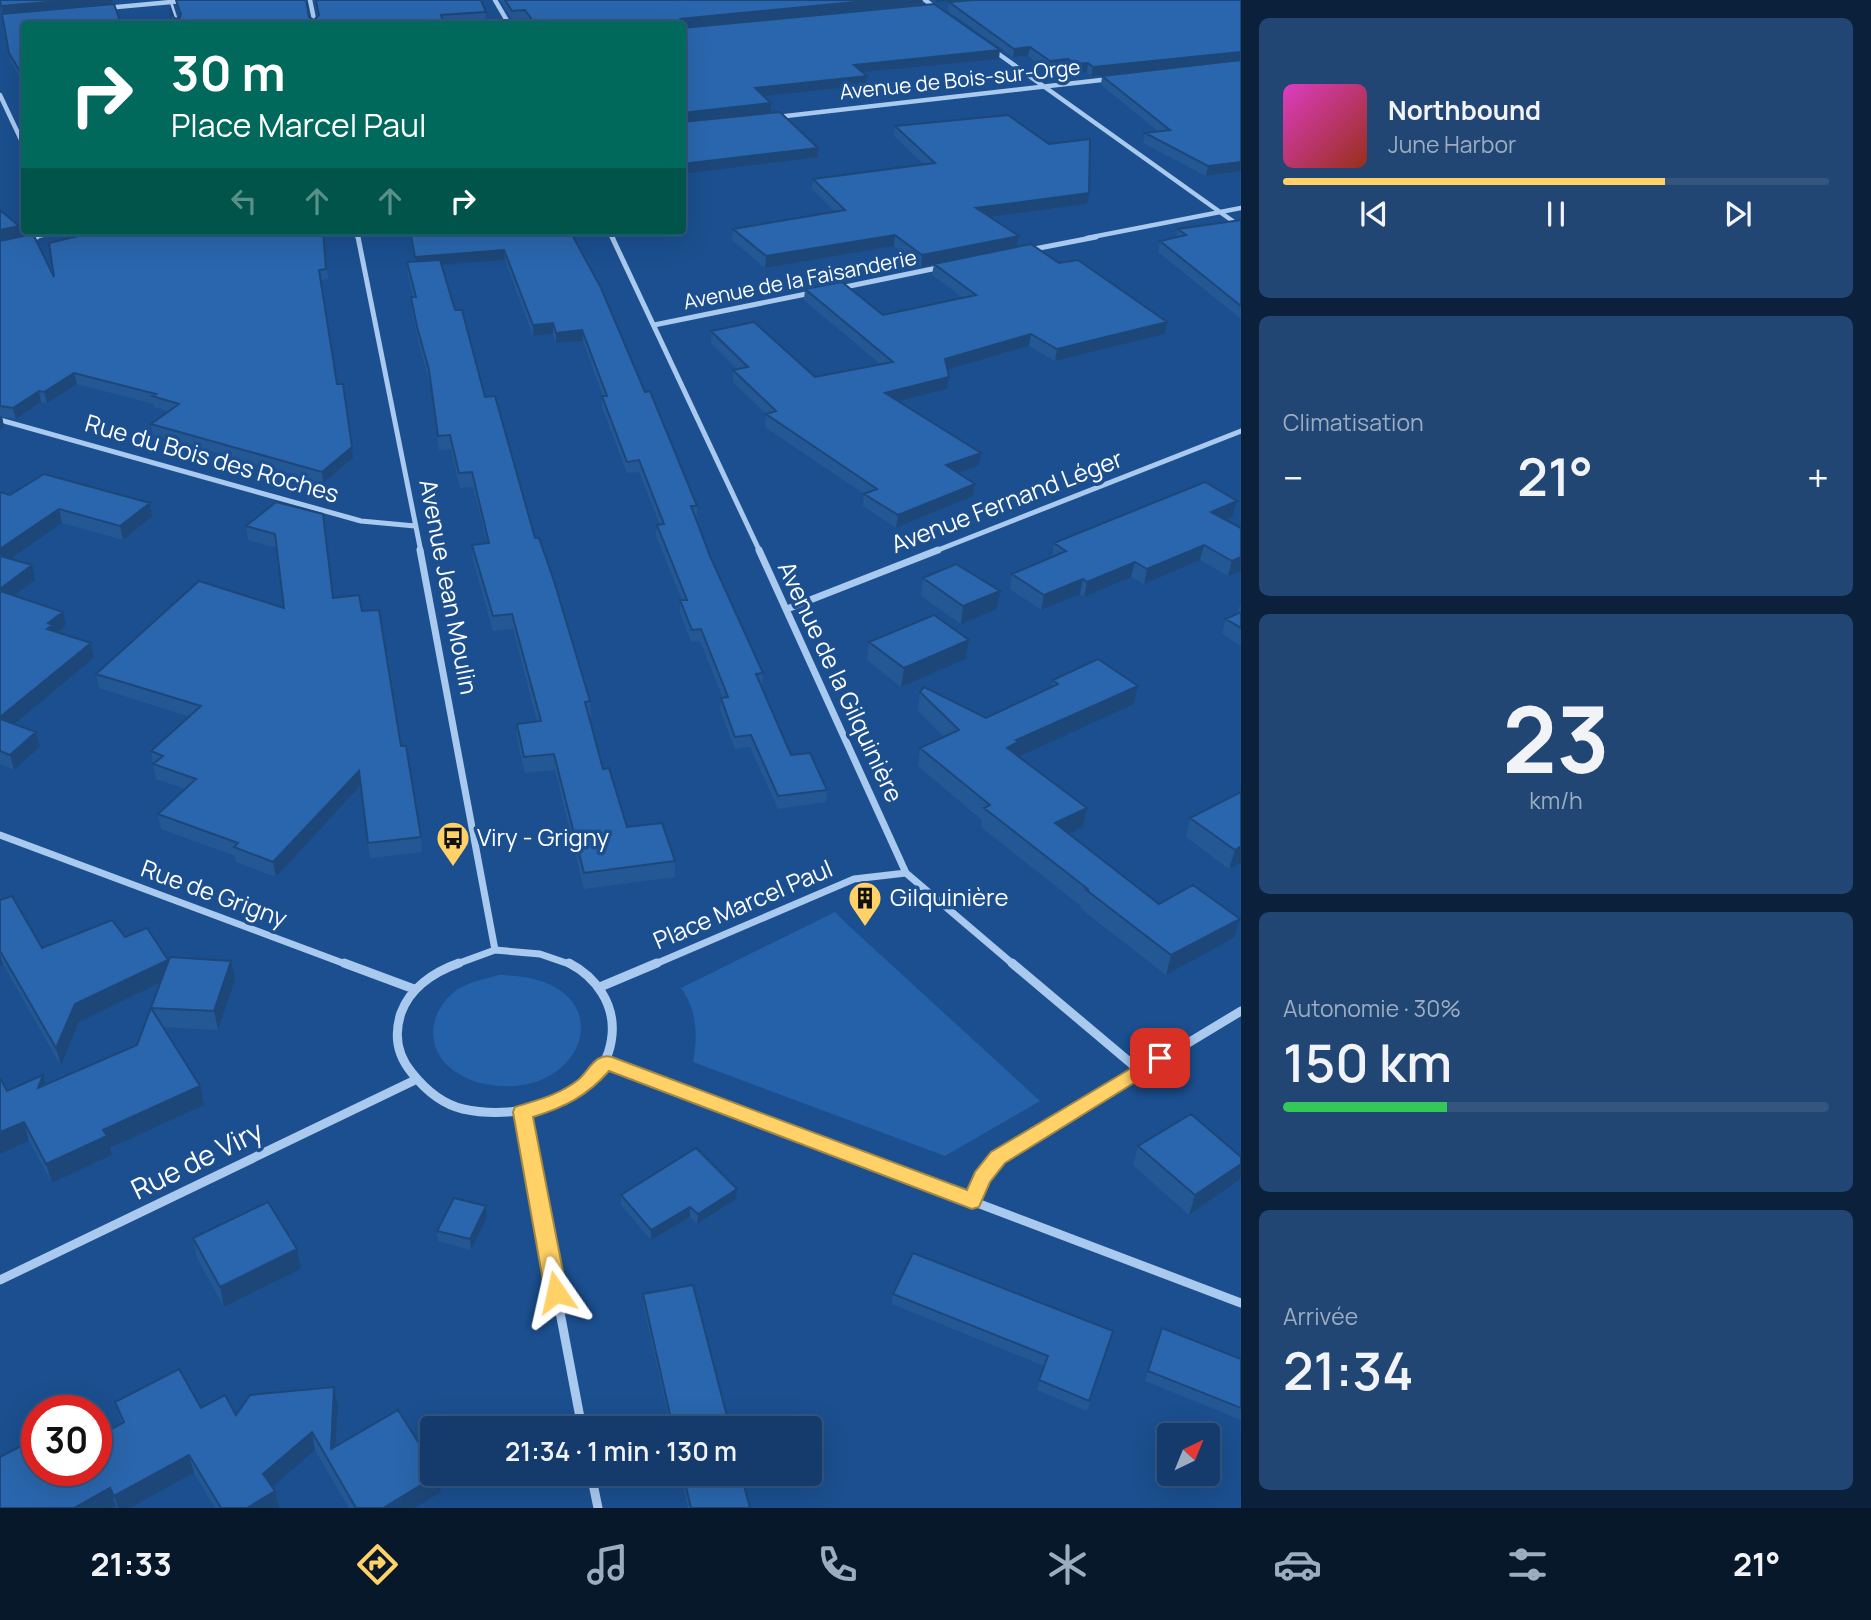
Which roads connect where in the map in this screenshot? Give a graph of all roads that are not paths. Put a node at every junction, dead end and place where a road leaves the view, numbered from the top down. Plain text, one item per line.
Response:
1 (193, 0) edge
2 (310, 0) edge
3 (495, 0) edge
4 (925, 0) edge
5 (139, 2) edge
6 (170, 2) junction
7 (947, 6) edge
8 (934, 7) junction
9 (105, 8) edge
10 (921, 8) edge
11 (946, 15) edge
12 (177, 21) edge
13 (314, 21) edge
14 (507, 21) edge
15 (990, 47) edge
16 (1123, 78) edge
17 (1045, 87) junction
18 (0, 95) edge
19 (776, 117) edge
20 (21, 140) edge
21 (1241, 208) edge
22 (1220, 212) junction
23 (1241, 227) edge
24 (43, 235) edge
25 (357, 235) edge
26 (611, 235) edge
27 (24, 240) edge
28 (1018, 252) edge
29 (950, 266) edge
30 (829, 290) edge
31 (816, 293) edge
32 (654, 325) junction
33 (0, 420) edge
34 (1241, 431) edge
35 (415, 526) junction
36 (787, 610) junction
37 (0, 835) edge
38 (906, 873) junction
39 (495, 950) junction
40 (600, 987) junction
41 (414, 989) junction
42 (1241, 1011) edge
43 (605, 1062) junction
44 (1139, 1070) junction
45 (413, 1081) junction
46 (522, 1112) junction
47 (972, 1201) junction
48 (0, 1280) edge
49 (1241, 1303) edge
50 (580, 1416) edge
51 (593, 1486) edge
52 (598, 1508) edge

1 - 6 street
2 - 13 street
3 - 14 street
4 - 8 street
5 - 6 street
5 - 9 street
6 - 12 lane
7 - 8 street
8 - 10 street
8 - 11 street
15 - 17 street
16 - 17 street, Avenue de Bois-sur-Orge
17 - 19 street, Avenue de Bois-sur-Orge
17 - 22 street
18 - 20 street
21 - 22 street
22 - 23 street
22 - 28 street
24 - 27 street
25 - 35 street, Avenue Jean Moulin
26 - 32 street, Avenue de la Gilquinière
29 - 30 street, Avenue de la Faisanderie
31 - 32 street, Avenue de la Faisanderie
32 - 36 street, Avenue de la Gilquinière
33 - 35 street, Rue du Bois des Roches
34 - 36 street, Avenue Fernand Léger
35 - 39 street, Avenue Jean Moulin
36 - 38 street, Avenue de la Gilquinière
37 - 41 street, Rue de Grigny
38 - 40 street, Place Marcel Paul
38 - 44 street, Avenue de la Gilquinière
39 - 40 street
39 - 41 street
40 - 43 street
41 - 45 street
42 - 44 street
43 - 46 street
43 - 47 street
44 - 47 street
45 - 46 street
45 - 48 street, Rue de Viry
46 - 50 street
47 - 49 street
51 - 52 street

